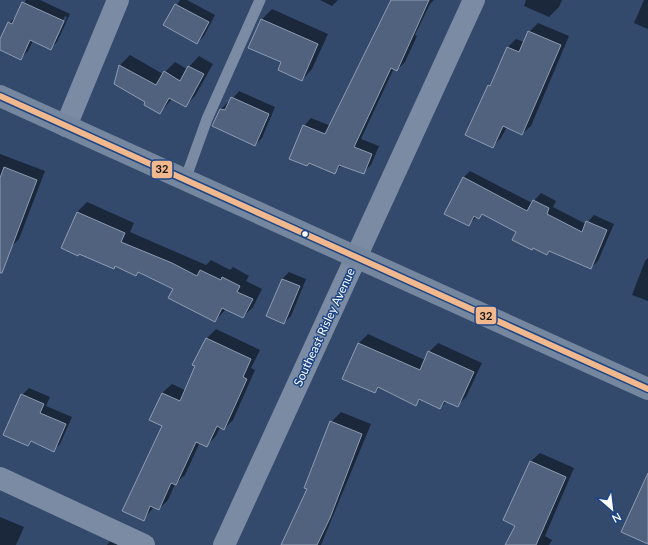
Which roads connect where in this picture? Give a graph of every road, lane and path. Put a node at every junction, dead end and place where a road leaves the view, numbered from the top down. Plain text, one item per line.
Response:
1 (118, 0) edge
2 (260, 0) edge
3 (474, 0) edge
4 (0, 96) edge
5 (66, 126) junction
6 (185, 180) junction
7 (356, 257) junction
8 (648, 389) edge
9 (0, 478) edge
10 (144, 545) edge
11 (224, 545) edge

1 - 5 street
2 - 6 lane
3 - 7 street, Southeast Risley Avenue
4 - 5 main road
5 - 6 main road
6 - 7 main road
7 - 8 main road
7 - 11 street, Southeast Risley Avenue
9 - 10 street

